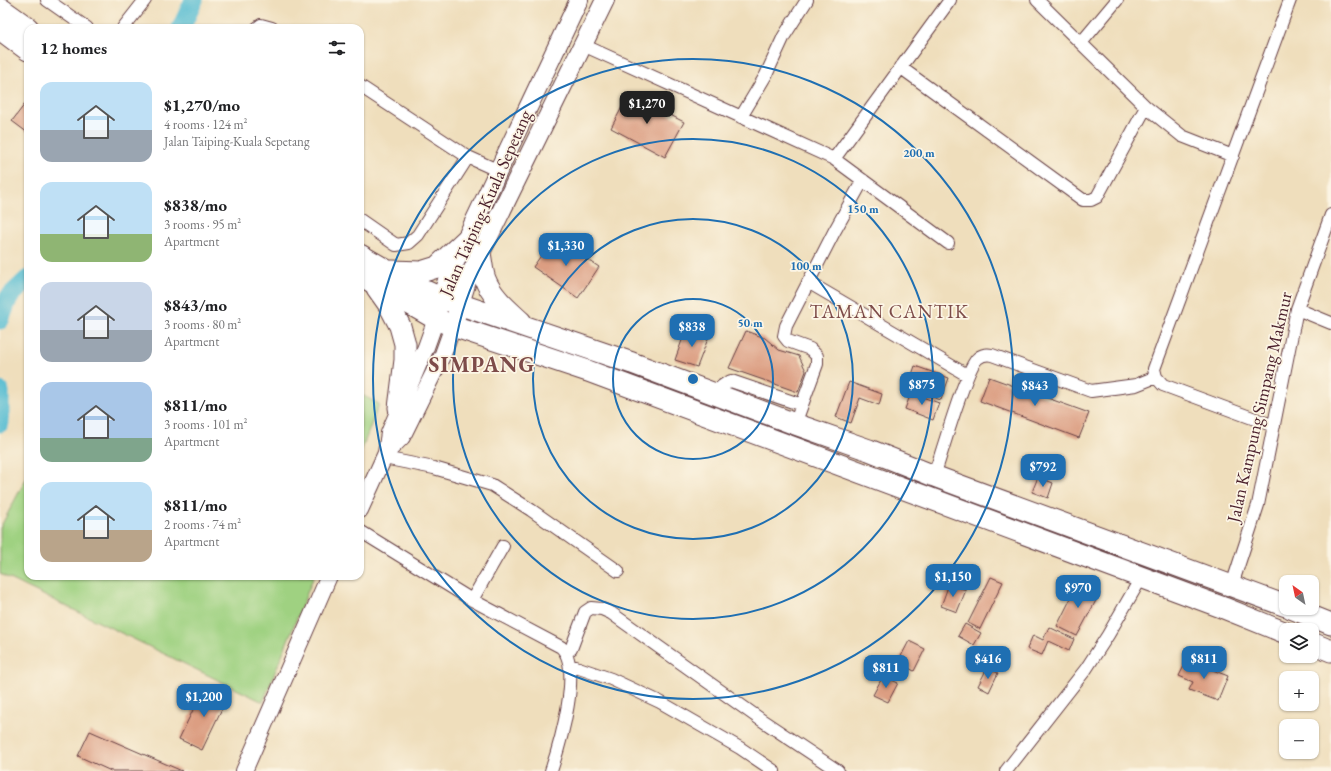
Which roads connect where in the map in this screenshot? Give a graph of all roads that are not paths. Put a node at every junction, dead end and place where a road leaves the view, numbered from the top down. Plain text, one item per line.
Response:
1 (47, 0) edge
2 (145, 0) edge
3 (580, 0) edge
4 (605, 0) edge
5 (807, 0) edge
6 (950, 0) edge
7 (1037, 0) edge
8 (1117, 0) edge
9 (1290, 0) edge
10 (0, 8) edge
11 (81, 24) edge
12 (126, 24) edge
13 (24, 25) edge
14 (0, 30) edge
15 (1081, 43) junction
16 (583, 45) junction
17 (24, 47) edge
18 (900, 67) junction
19 (364, 89) edge
20 (1146, 107) junction
21 (741, 117) junction
22 (1233, 156) junction
23 (468, 157) junction
24 (834, 159) junction
25 (499, 171) junction
26 (863, 180) junction
27 (1331, 215) edge
28 (364, 223) edge
29 (948, 243) dead end
30 (473, 247) junction
31 (364, 262) edge
32 (373, 277) edge
33 (808, 282) junction
34 (450, 301) junction
35 (1297, 309) junction
36 (444, 322) junction
37 (1331, 323) edge
38 (525, 326) junction
39 (968, 375) junction
40 (1156, 378) junction
41 (716, 395) junction
42 (802, 405) junction
43 (399, 408) junction
44 (796, 424) junction
45 (1274, 426) junction
46 (385, 455) junction
47 (934, 476) junction
48 (364, 501) edge
49 (364, 533) edge
50 (1123, 545) junction
51 (503, 546) dead end
52 (1175, 565) junction
53 (1111, 567) junction
54 (618, 570) dead end
55 (1141, 578) junction
56 (328, 580) edge
57 (1232, 585) junction
58 (1169, 588) junction
59 (472, 600) junction
60 (1279, 603) edge
61 (1308, 615) edge
62 (1331, 624) edge
63 (1279, 630) edge
64 (1319, 646) edge
65 (1331, 651) edge
66 (567, 652) junction
67 (570, 665) junction
68 (244, 771) edge
69 (551, 771) edge
70 (774, 771) edge
71 (838, 771) edge
72 (1006, 771) edge

1 - 11 street
2 - 12 street
3 - 25 main road, Jalan Taiping-Kuala Sepetang
4 - 16 main road, Jalan Taiping-Kuala Sepetang
5 - 21 street
6 - 18 street
7 - 15 street
8 - 15 street
9 - 22 street
10 - 13 highway
14 - 17 highway
15 - 20 street
16 - 21 street
16 - 30 main road, Jalan Taiping-Kuala Sepetang
18 - 20 street
18 - 24 street
19 - 23 street
20 - 22 street
21 - 24 street
22 - 40 street
23 - 25 street
23 - 28 street
24 - 26 street
25 - 30 main road, Jalan Taiping-Kuala Sepetang
26 - 29 street
26 - 33 street
27 - 35 street, Jalan Kampung Simpang Makmur
30 - 32 highway
30 - 34 main road, Jalan Taiping-Kuala Sepetang
30 - 38 highway
31 - 32 highway
32 - 34 highway
32 - 36 highway
32 - 43 highway
33 - 39 street
33 - 42 street
34 - 36 main road, Jalan Taiping-Kuala Sepetang
34 - 38 highway
35 - 37 street
35 - 45 street, Jalan Kampung Simpang Makmur
36 - 43 main road, Jalan Taiping-Kuala Sepetang
36 - 46 main road, Jalan Taiping-Kuala Sepetang
36 - 53 highway
38 - 41 highway
39 - 40 street
39 - 47 street
40 - 45 street
41 - 42 street
41 - 44 highway
42 - 44 street
43 - 46 main road, Jalan Taiping-Kuala Sepetang
44 - 47 highway
45 - 57 street, Jalan Kampung Simpang Makmur
46 - 48 main road
46 - 54 street
47 - 50 highway
49 - 59 street
50 - 52 highway
50 - 53 highway
51 - 59 street
52 - 57 highway
52 - 58 highway
53 - 55 highway
55 - 58 highway
55 - 72 street
56 - 68 main road
57 - 60 highway
58 - 63 highway
59 - 66 street
61 - 62 highway
64 - 65 highway
66 - 67 street
66 - 71 street
67 - 69 street
67 - 70 street

